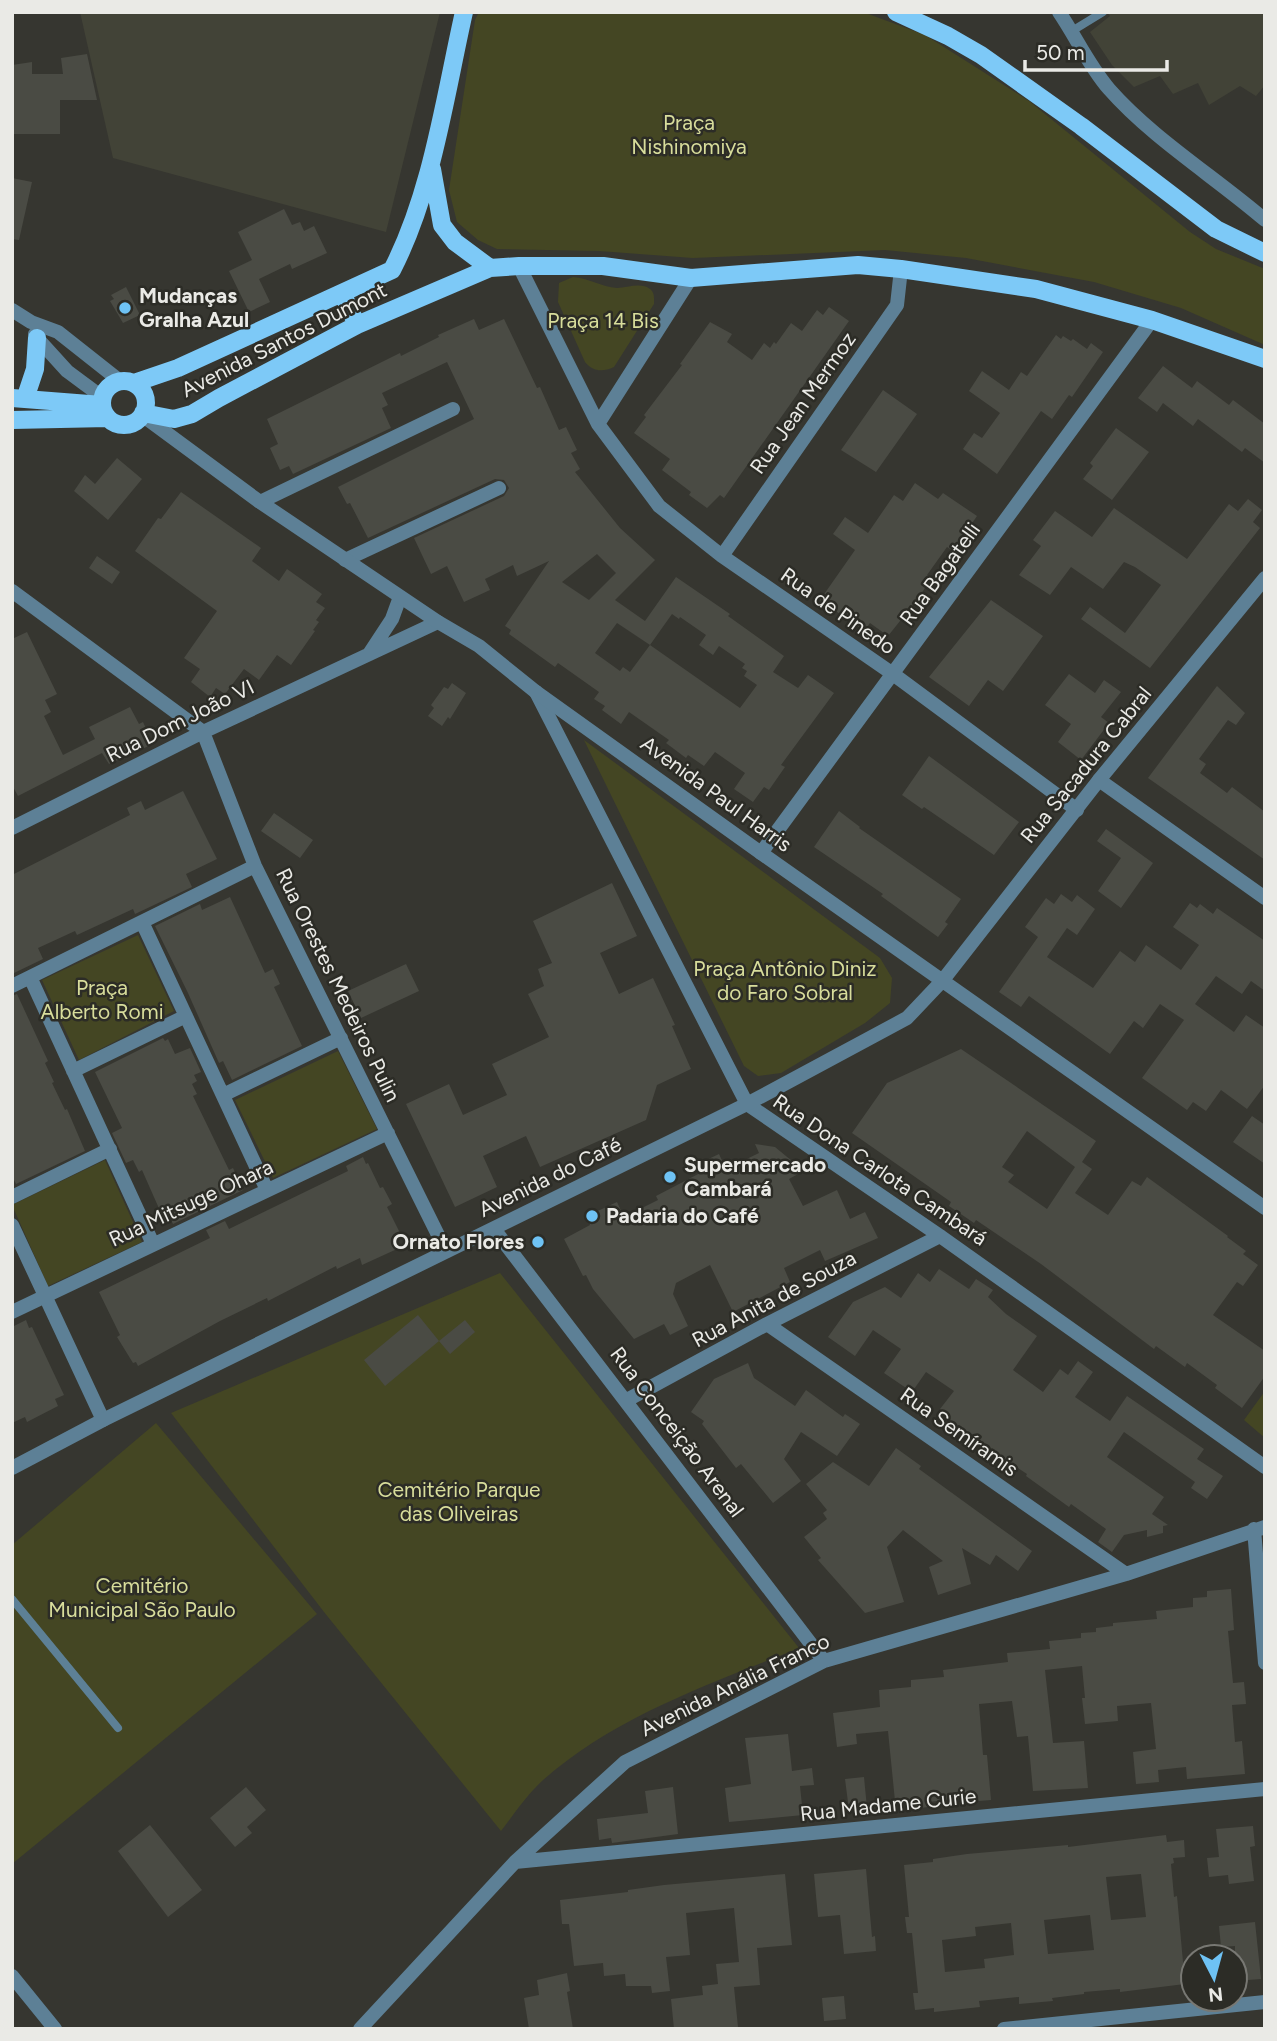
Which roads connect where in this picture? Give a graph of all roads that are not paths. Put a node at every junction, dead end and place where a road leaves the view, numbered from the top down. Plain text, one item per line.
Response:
1 (464, 12) edge
2 (896, 12) edge
3 (1059, 12) edge
4 (1102, 12) edge
5 (1072, 31) junction
6 (430, 162) junction
7 (1265, 220) edge
8 (1265, 253) edge
9 (519, 266) junction
10 (490, 268) junction
11 (901, 269) junction
12 (691, 278) junction
13 (342, 293) junction
14 (12, 310) edge
15 (1152, 320) junction
16 (357, 325) junction
17 (34, 330) junction
18 (1265, 359) edge
19 (127, 382) junction
20 (18, 399) edge
21 (104, 407) junction
22 (453, 409) dead end
23 (143, 414) junction
24 (12, 420) edge
25 (598, 424) junction
26 (499, 488) dead end
27 (260, 502) junction
28 (722, 556) junction
29 (345, 560) junction
30 (1263, 584) edge
31 (12, 591) edge
32 (400, 597) junction
33 (438, 622) junction
34 (368, 655) junction
35 (893, 674) junction
36 (536, 692) junction
37 (202, 732) junction
38 (1099, 780) junction
39 (1077, 810) junction
40 (12, 828) edge
41 (761, 853) junction
42 (255, 866) junction
43 (1265, 898) edge
44 (142, 922) junction
45 (30, 977) junction
46 (943, 980) junction
47 (12, 986) edge
48 (186, 1016) junction
49 (341, 1038) junction
50 (73, 1071) junction
51 (223, 1096) junction
52 (747, 1104) junction
53 (388, 1133) junction
54 (110, 1150) junction
55 (267, 1190) junction
56 (12, 1197) edge
57 (1265, 1208) edge
58 (12, 1225) edge
59 (494, 1229) junction
60 (940, 1236) junction
61 (153, 1244) junction
62 (446, 1251) junction
63 (44, 1296) junction
64 (12, 1312) edge
65 (767, 1324) junction
66 (627, 1400) junction
67 (103, 1420) junction
68 (1265, 1467) edge
69 (12, 1468) edge
70 (1259, 1528) edge
71 (1126, 1574) junction
72 (12, 1599) edge
73 (824, 1661) junction
74 (1265, 1663) edge
75 (118, 1728) dead end
76 (1265, 1789) edge
77 (515, 1862) junction
78 (12, 1976) edge
79 (1265, 2002) edge
80 (55, 2029) edge
81 (360, 2029) edge
82 (1003, 2029) edge

1 - 6 main road, Avenida Santos Dumont
2 - 8 main road
3 - 5 street
4 - 5 lane
5 - 7 street
6 - 10 main road
6 - 13 main road, Avenida Santos Dumont
9 - 10 main road, Avenida Santos Dumont
9 - 12 main road, Avenida Santos Dumont
9 - 25 street, Rua de Pinedo
10 - 16 main road, Avenida Santos Dumont
11 - 12 main road, Avenida Santos Dumont
11 - 15 main road, Avenida Santos Dumont
11 - 28 street, Rua Jean Mermoz
12 - 25 street
13 - 16 main road
13 - 19 main road, Avenida Santos Dumont
14 - 17 street
15 - 18 main road, Avenida Santos Dumont
15 - 35 street, Rua Bagatelli
16 - 23 main road, Avenida Santos Dumont
17 - 19 street
17 - 20 main road
17 - 21 street
19 - 21 main road
19 - 23 main road
20 - 21 main road
21 - 23 main road
21 - 24 main road
22 - 27 street
23 - 27 street, Avenida Paul Harris
25 - 28 street, Rua de Pinedo
26 - 29 street
27 - 29 street, Avenida Paul Harris
28 - 35 street, Rua de Pinedo
29 - 32 street, Avenida Paul Harris
30 - 38 street, Rua Sacadura Cabral
31 - 37 street
32 - 33 street, Avenida Paul Harris
32 - 34 street
33 - 34 street, Rua Dom João VI
33 - 36 street, Avenida Paul Harris
34 - 37 street, Rua Dom João VI
35 - 39 street, Rua de Pinedo
35 - 41 street, Rua Bagatelli
36 - 41 street, Avenida Paul Harris
36 - 52 street, Rua Dona Carlota Cambará
37 - 40 street, Rua Dom João VI
37 - 42 street, Rua Orestes Medeiros Pulin
38 - 39 street, Rua Sacadura Cabral
38 - 43 street
39 - 46 street, Rua Sacadura Cabral
41 - 46 street, Avenida Paul Harris
42 - 44 street
42 - 49 street, Rua Orestes Medeiros Pulin
44 - 45 street
44 - 48 street
45 - 47 street
45 - 50 street
46 - 52 street, Avenida do Café
46 - 57 street, Avenida Paul Harris
48 - 50 street
48 - 51 street
49 - 51 street
49 - 53 street, Rua Orestes Medeiros Pulin
50 - 54 street
51 - 55 street
52 - 59 street, Avenida do Café
52 - 60 street, Rua Dona Carlota Cambará
53 - 55 street, Rua Mitsuge Ohara
53 - 62 street, Rua Orestes Medeiros Pulin
54 - 56 street
54 - 61 street
55 - 61 street, Rua Mitsuge Ohara
58 - 63 street
59 - 62 street, Avenida do Café
59 - 66 street, Rua Conceição Arenal
60 - 65 street, Rua Anita de Souza
60 - 68 street, Rua Dona Carlota Cambará
61 - 63 street, Rua Mitsuge Ohara
62 - 67 street, Avenida do Café
63 - 64 street, Rua Mitsuge Ohara
63 - 67 street
65 - 66 street, Rua Anita de Souza
65 - 71 street, Rua Semíramis
66 - 73 street, Rua Conceição Arenal
67 - 69 street, Avenida do Café
70 - 71 street, Avenida Anália Franco
70 - 74 street
71 - 73 street, Avenida Anália Franco
72 - 75 lane
73 - 77 street, Avenida Anália Franco
76 - 77 street, Rua Madame Curie
77 - 81 street, Avenida Anália Franco
78 - 80 street
79 - 82 street

